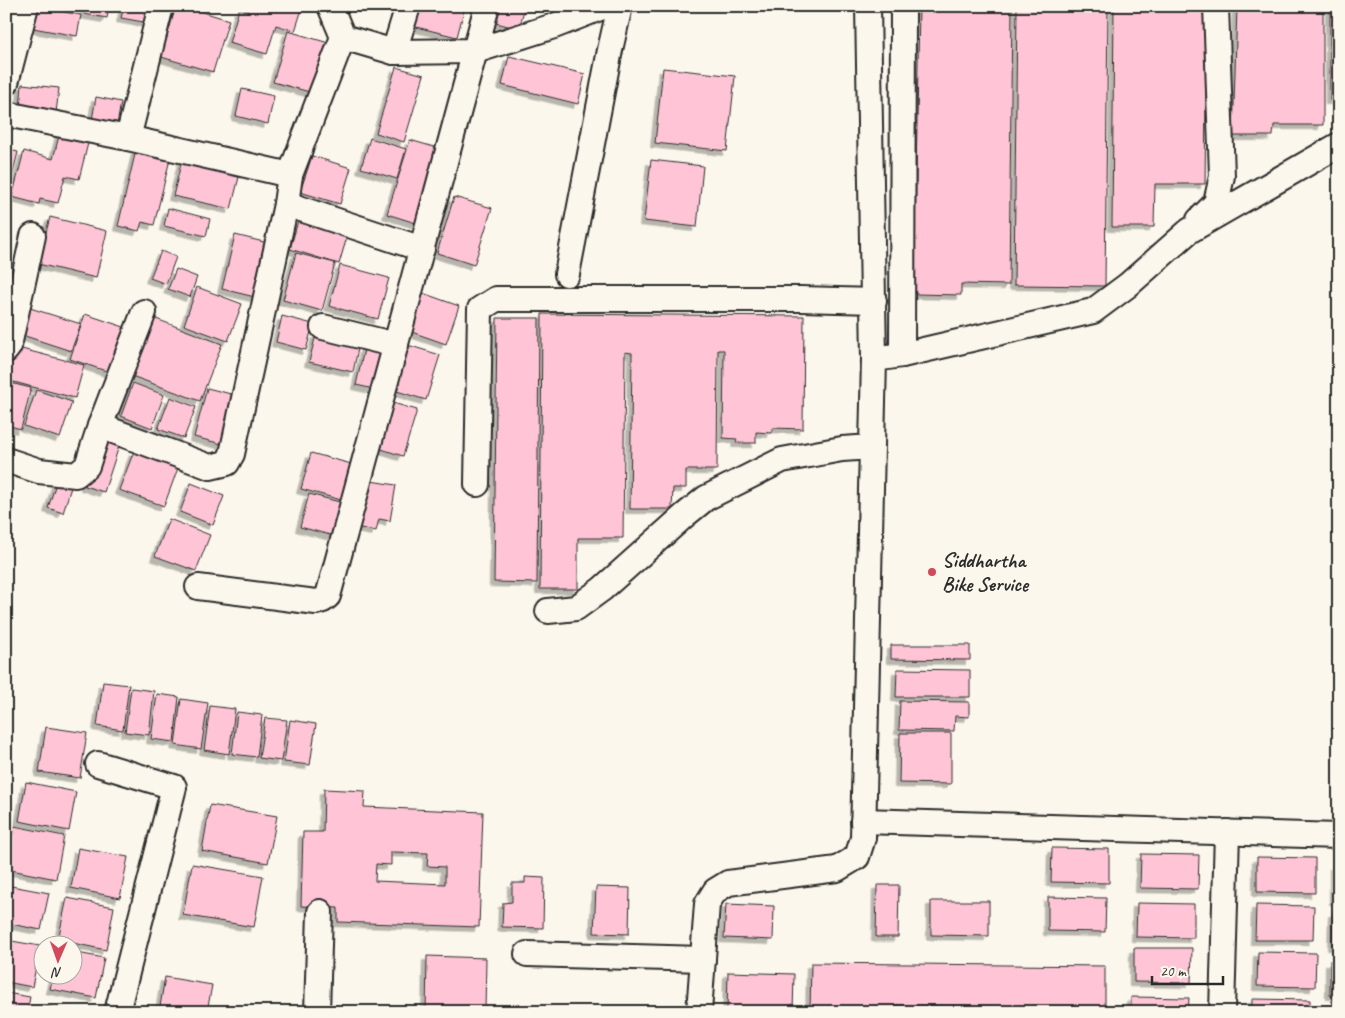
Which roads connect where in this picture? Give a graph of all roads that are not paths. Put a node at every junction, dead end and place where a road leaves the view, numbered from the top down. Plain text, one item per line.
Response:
1 (26, 6) edge
2 (161, 6) edge
3 (330, 6) edge
4 (408, 6) edge
5 (487, 6) edge
6 (605, 6) edge
7 (620, 6) edge
8 (868, 6) edge
9 (903, 6) edge
10 (1216, 6) edge
11 (344, 37) junction
12 (475, 51) junction
13 (394, 52) junction
14 (6, 83) edge
15 (6, 114) edge
16 (128, 138) junction
17 (1339, 145) edge
18 (290, 175) junction
19 (286, 204) junction
20 (1189, 231) junction
21 (33, 236) dead end
22 (422, 248) junction
23 (567, 274) dead end
24 (874, 302) junction
25 (144, 312) dead end
26 (324, 327) dead end
27 (396, 345) junction
28 (6, 350) edge
29 (902, 355) junction
30 (874, 359) junction
31 (100, 426) junction
32 (872, 447) junction
33 (6, 460) edge
34 (477, 484) dead end
35 (198, 587) dead end
36 (548, 611) dead end
37 (98, 764) dead end
38 (863, 821) junction
39 (1227, 832) junction
40 (1339, 836) edge
41 (320, 912) dead end
42 (527, 954) dead end
43 (703, 958) junction
44 (117, 1012) edge
45 (317, 1012) edge
46 (699, 1012) edge
47 (1222, 1012) edge

1 - 14 street
2 - 16 street
3 - 11 street
4 - 13 street
5 - 12 street
6 - 12 street
7 - 23 street
8 - 24 street
9 - 29 street
10 - 20 street
11 - 13 street
11 - 18 street
12 - 13 street
12 - 22 street
15 - 16 street
16 - 18 street
17 - 20 street
18 - 19 street
19 - 22 street
19 - 31 street
20 - 29 street
21 - 28 street
22 - 27 street
24 - 30 street
24 - 34 street
25 - 31 street
26 - 27 street
27 - 35 street
29 - 30 street
30 - 32 street
31 - 33 street
32 - 36 street
32 - 38 street
37 - 44 street
38 - 39 street
38 - 43 street
39 - 40 street
39 - 47 street
41 - 45 street
42 - 43 street
43 - 46 street

